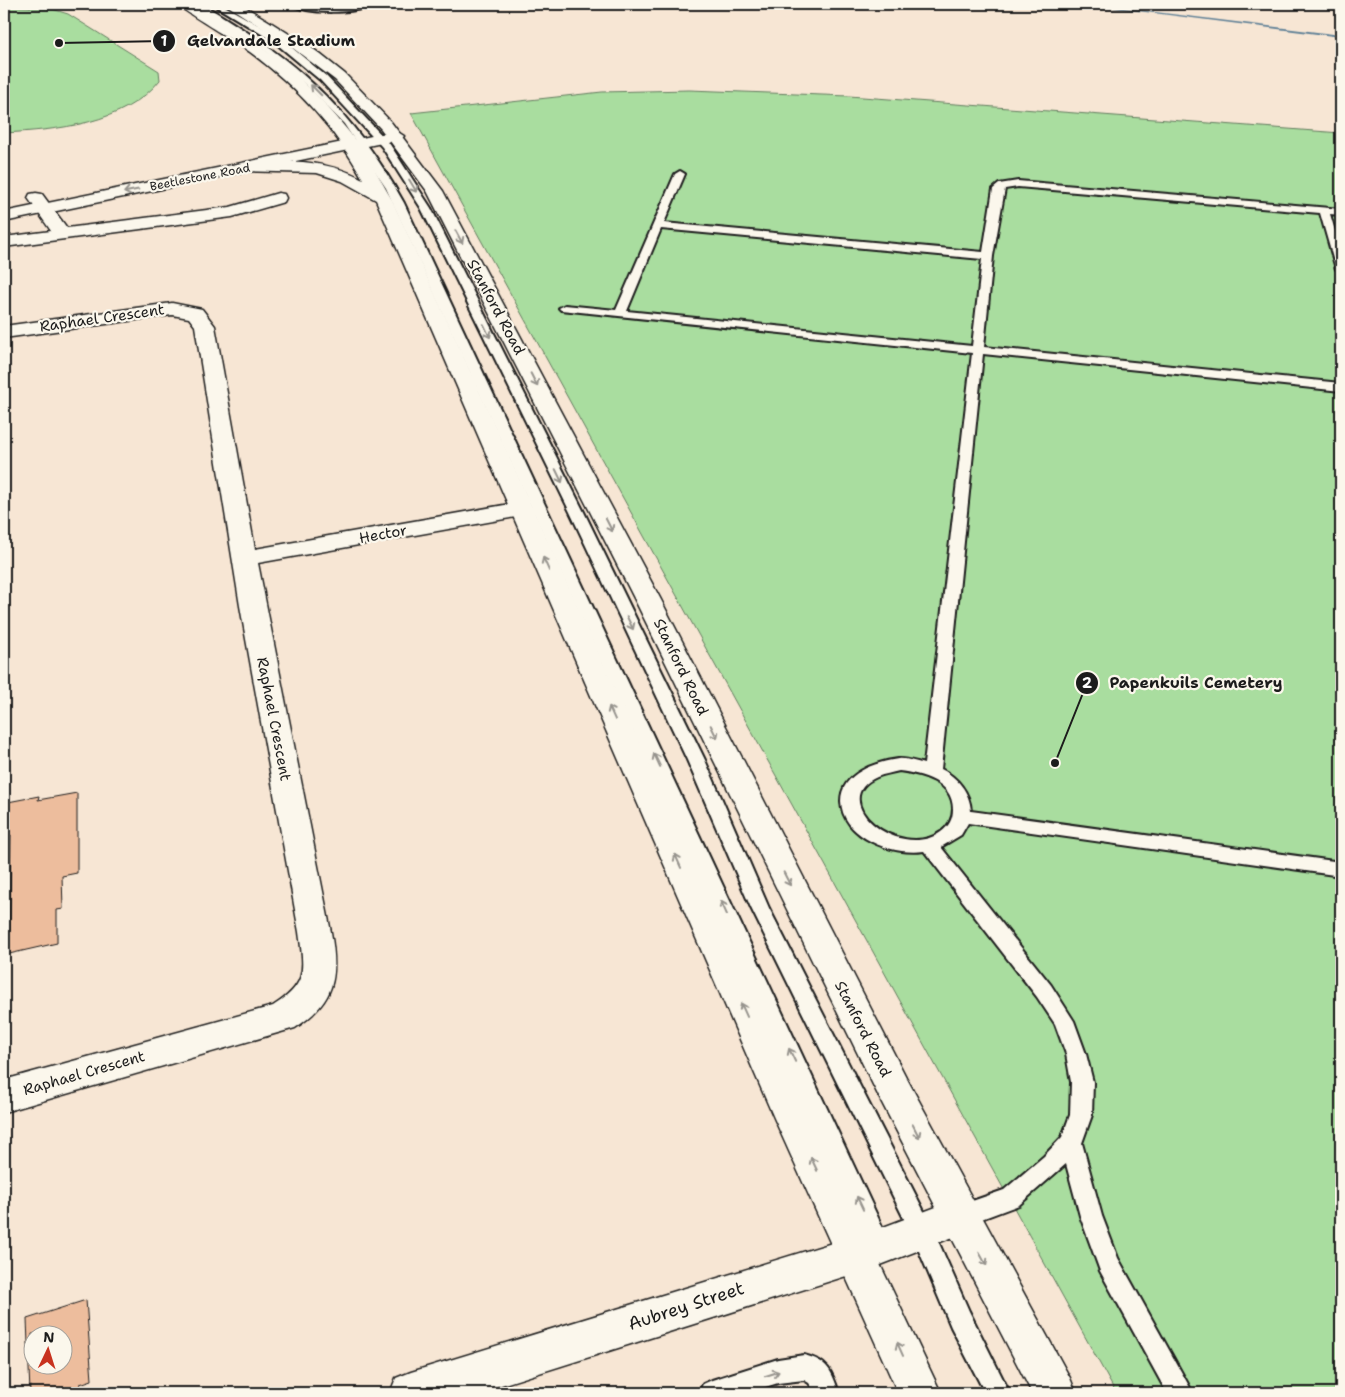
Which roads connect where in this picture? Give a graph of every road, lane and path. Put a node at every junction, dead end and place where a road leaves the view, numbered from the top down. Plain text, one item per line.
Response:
1 (183, 4) edge
2 (197, 4) edge
3 (216, 4) edge
4 (231, 4) edge
5 (295, 4) edge
6 (369, 4) edge
7 (368, 136) junction
8 (248, 168) junction
9 (680, 174) dead end
10 (278, 198) dead end
11 (384, 200) junction
12 (41, 203) junction
13 (4, 204) edge
14 (1324, 210) junction
15 (1341, 212) edge
16 (4, 217) edge
17 (658, 226) junction
18 (62, 234) junction
19 (4, 242) edge
20 (988, 256) junction
21 (1341, 269) edge
22 (565, 308) dead end
23 (620, 314) junction
24 (4, 332) edge
25 (980, 350) junction
26 (1341, 386) edge
27 (521, 509) junction
28 (245, 558) junction
29 (932, 772) junction
30 (963, 816) junction
31 (929, 845) junction
32 (1341, 869) edge
33 (4, 1096) edge
34 (1070, 1143) junction
35 (960, 1216) junction
36 (923, 1233) junction
37 (869, 1251) junction
38 (719, 1391) edge
39 (411, 1393) edge
40 (826, 1393) edge
41 (920, 1393) edge
42 (998, 1393) edge
43 (1055, 1393) edge
44 (1181, 1393) edge

1 - 7 main road, Stanford Road
7 -> 2 lane
3 - 7 lane
4 - 7 main road, Stanford Road
5 - 6 lane
7 - 8 main road, Beetlestone Road
7 - 11 main road, Stanford Road
7 - 12 main road, Beetlestone Road
7 -> 35 main road, Stanford Road
7 -> 36 lane
37 -> 7 lane
8 - 11 main road
8 -> 12 main road, Beetlestone Road
9 - 17 lane
10 - 18 main road
11 - 27 main road, Stanford Road
12 - 13 main road, Beetlestone Road
12 - 16 main road, Beetlestone Road
12 - 18 main road
14 - 15 lane
14 - 20 lane
14 - 21 lane
17 - 20 lane
17 - 23 lane
18 - 19 main road
20 - 25 lane
22 - 23 lane
23 - 25 lane
24 - 28 main road, Raphael Crescent
25 - 26 lane
25 - 29 lane
27 - 28 main road, Hector
37 -> 27 main road, Stanford Road
28 - 33 main road, Raphael Crescent
29 - 30 lane
29 - 31 lane
30 - 31 lane
30 - 32 lane
31 - 34 lane
34 - 35 lane
34 - 44 lane
35 - 36 main road, Aubrey Street
35 -> 43 main road, Stanford Road
36 - 37 main road, Aubrey Street
36 - 42 lane
37 - 39 main road, Aubrey Street
41 -> 37 main road, Stanford Road
38 -> 40 lane

